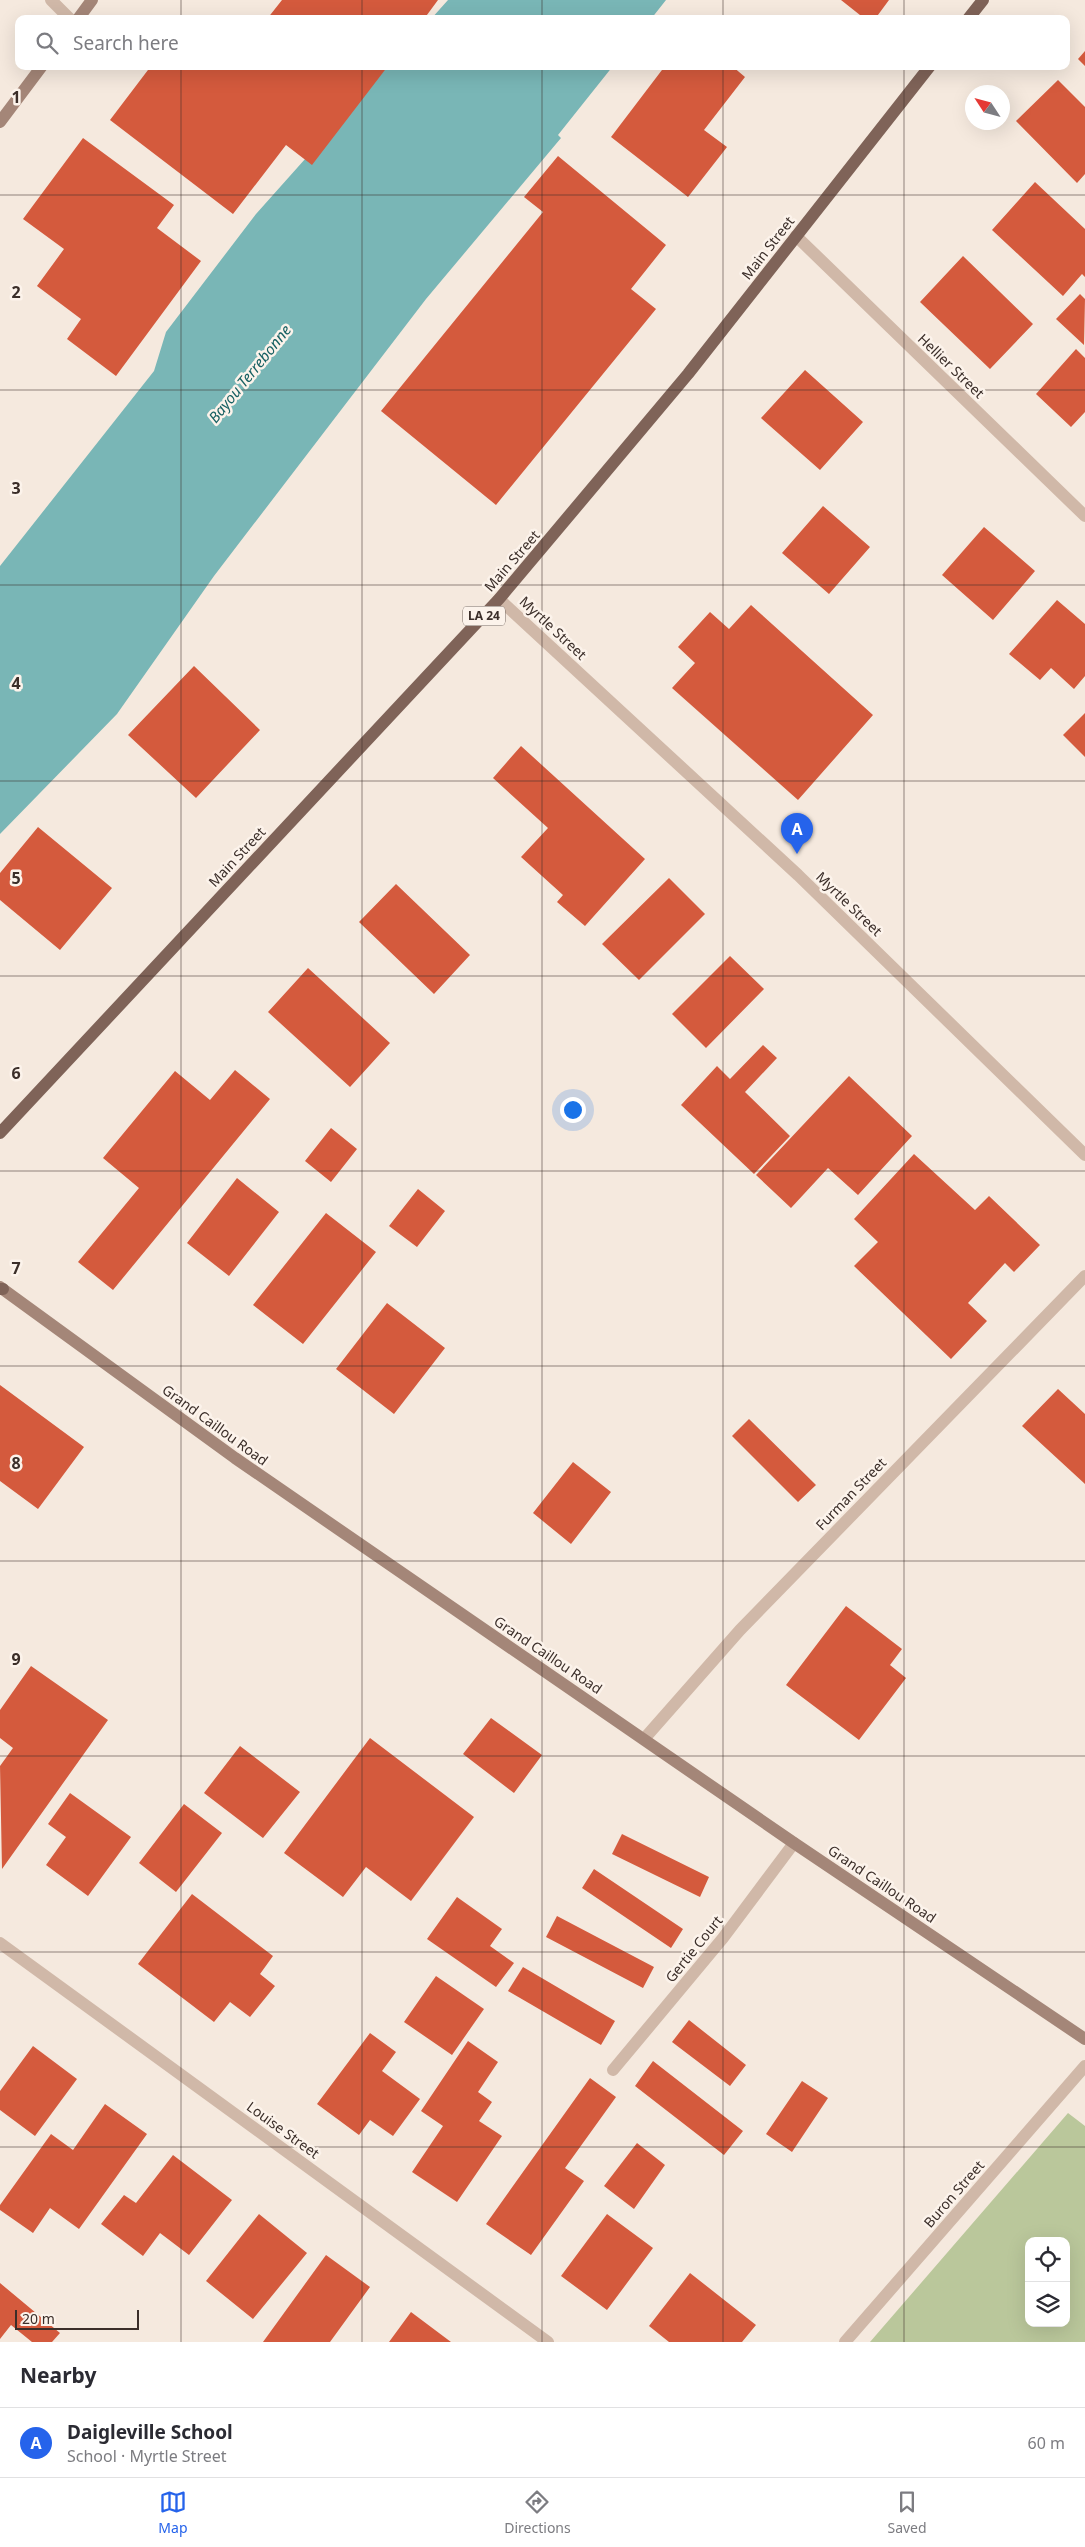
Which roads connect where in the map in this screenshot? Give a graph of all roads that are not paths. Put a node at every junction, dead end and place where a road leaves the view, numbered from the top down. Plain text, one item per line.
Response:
1 (51, 0) edge
2 (92, 0) edge
3 (982, 0) edge
4 (66, 15) edge
5 (81, 15) edge
6 (971, 15) edge
7 (39, 70) edge
8 (927, 70) edge
9 (0, 122) edge
10 (796, 236) junction
11 (1085, 516) edge
12 (500, 599) junction
13 (0, 1133) edge
14 (1085, 1155) edge
15 (1085, 1276) edge
16 (1, 1289) edge
17 (644, 1739) junction
18 (794, 1844) junction
19 (0, 1943) edge
20 (1085, 2039) edge
21 (1085, 2066) edge
22 (613, 2070) dead end
23 (548, 2342) edge
24 (845, 2342) edge

1 - 4 street
2 - 5 main road
3 - 6 main road
7 - 9 main road
8 - 10 main road, Main Street / LA 24
10 - 11 street, Hellier Street
10 - 12 main road, Main Street / LA 24
12 - 13 main road, Main Street / LA 24
12 - 14 street, Myrtle Street
15 - 17 street, Furman Street
16 - 17 main road, Grand Caillou Road
17 - 18 main road, Grand Caillou Road
18 - 20 main road, Grand Caillou Road
18 - 22 street, Gertie Court
19 - 23 street, Louise Street
21 - 24 street, Buron Street

